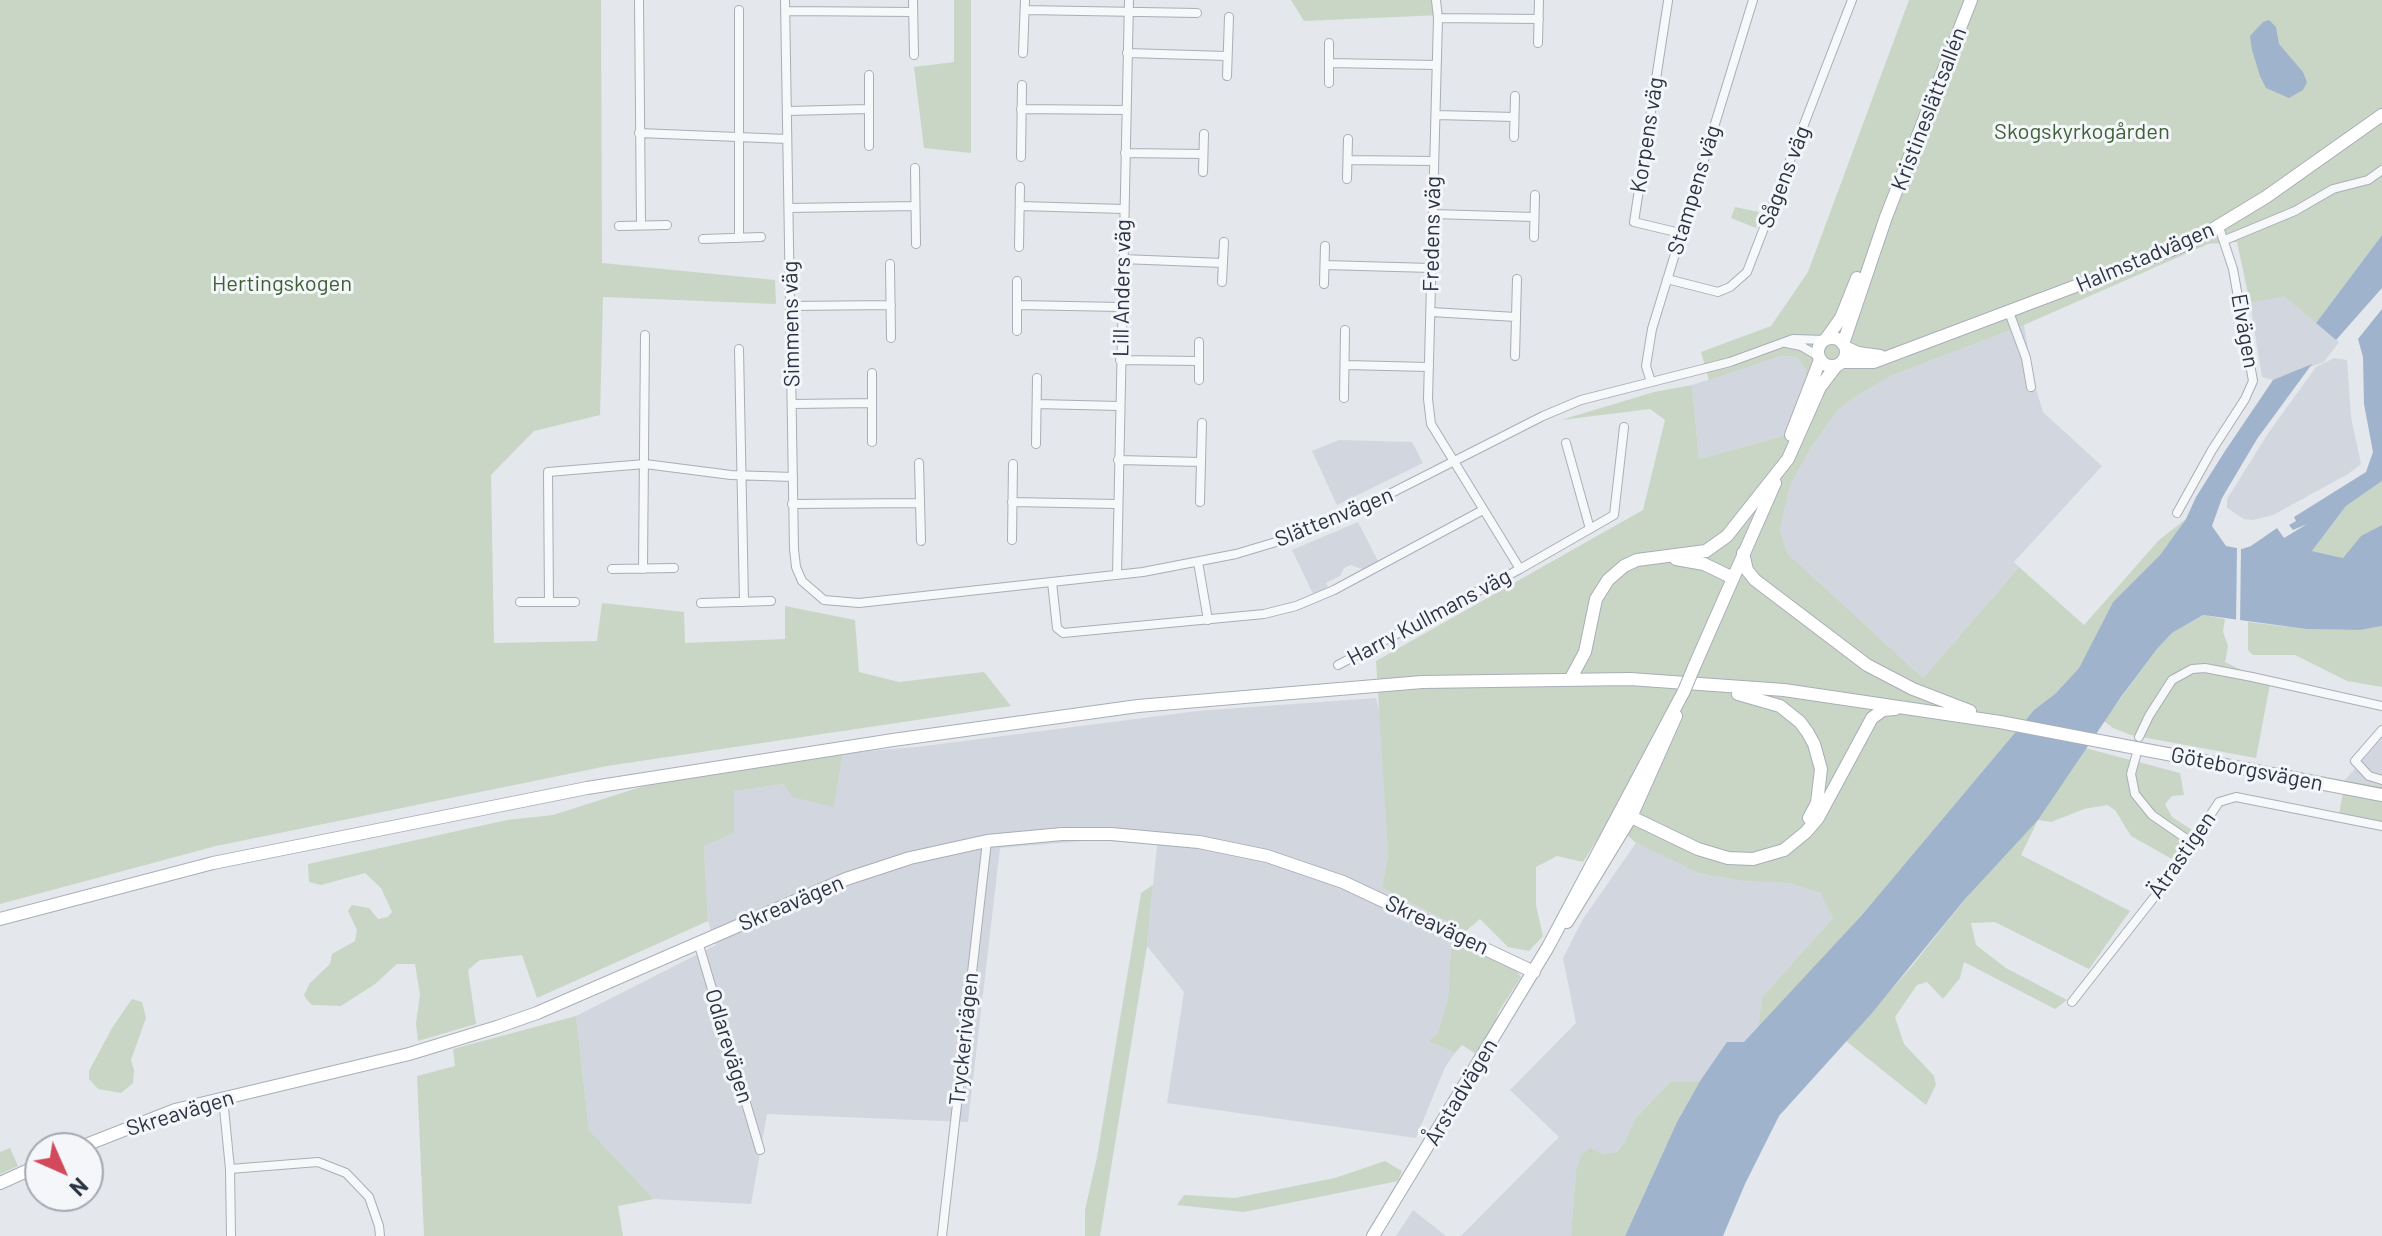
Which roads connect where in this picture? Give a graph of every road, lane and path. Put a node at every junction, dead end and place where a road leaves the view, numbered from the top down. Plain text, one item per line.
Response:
1 (639, 0) edge
2 (785, 0) edge
3 (913, 0) edge
4 (1129, 0) edge
5 (1436, 0) edge
6 (1539, 0) edge
7 (1753, 0) edge
8 (1852, 0) edge
9 (1971, 0) edge
10 (1668, 1) edge
11 (1025, 5) edge
12 (739, 10) dead end
13 (786, 11) junction
14 (913, 12) junction
15 (1128, 12) junction
16 (1197, 13) dead end
17 (1229, 17) dead end
18 (1438, 18) junction
19 (1539, 19) junction
20 (1329, 43) dead end
21 (1538, 43) dead end
22 (1023, 53) dead end
23 (1127, 53) junction
24 (914, 55) dead end
25 (1227, 56) junction
26 (1329, 63) junction
27 (1436, 65) junction
28 (869, 75) dead end
29 (1227, 76) dead end
30 (1329, 83) dead end
31 (1022, 85) dead end
32 (1515, 96) dead end
33 (868, 109) junction
34 (1021, 109) junction
35 (1126, 110) junction
36 (787, 111) junction
37 (1436, 115) junction
38 (2382, 115) edge
39 (1514, 117) junction
40 (639, 133) junction
41 (1204, 134) dead end
42 (738, 137) junction
43 (1514, 137) dead end
44 (787, 139) junction
45 (1348, 139) dead end
46 (869, 146) dead end
47 (1125, 153) junction
48 (1203, 154) junction
49 (1021, 157) dead end
50 (1348, 160) junction
51 (1434, 161) junction
52 (915, 168) dead end
53 (2382, 170) edge
54 (1203, 172) dead end
55 (1347, 179) dead end
56 (1020, 187) dead end
57 (1535, 195) dead end
58 (915, 206) junction
59 (1020, 206) junction
60 (789, 208) junction
61 (1124, 209) junction
62 (1433, 214) junction
63 (1534, 217) junction
64 (1886, 217) junction
65 (641, 225) junction
66 (667, 225) dead end
67 (619, 226) dead end
68 (2219, 227) junction
69 (1680, 233) junction
70 (761, 237) dead end
71 (1534, 237) dead end
72 (739, 238) junction
73 (703, 239) dead end
74 (2225, 240) junction
75 (1224, 242) dead end
76 (916, 244) dead end
77 (1325, 246) dead end
78 (1019, 247) dead end
79 (1122, 259) junction
80 (1223, 263) junction
81 (890, 264) dead end
82 (1325, 265) junction
83 (1431, 268) junction
84 (1517, 279) dead end
85 (1667, 279) junction
86 (1017, 281) dead end
87 (1222, 282) dead end
88 (1324, 284) dead end
89 (891, 305) junction
90 (1018, 305) junction
91 (790, 306) junction
92 (1121, 307) junction
93 (1431, 312) junction
94 (2009, 312) junction
95 (1516, 317) junction
96 (1345, 330) dead end
97 (1017, 331) dead end
98 (645, 335) dead end
99 (891, 338) dead end
100 (1825, 340) junction
101 (1199, 342) dead end
102 (1785, 343) junction
103 (1844, 345) junction
104 (739, 349) dead end
105 (1515, 356) dead end
106 (1887, 356) junction
107 (1819, 358) junction
108 (1120, 360) junction
109 (1199, 361) junction
110 (1839, 364) junction
111 (1345, 365) junction
112 (1429, 367) junction
113 (872, 373) dead end
114 (1037, 378) dead end
115 (1199, 380) dead end
116 (1651, 382) junction
117 (2031, 387) dead end
118 (1344, 398) dead end
119 (872, 403) junction
120 (792, 404) junction
121 (1037, 404) junction
122 (1119, 406) junction
123 (1202, 423) dead end
124 (1624, 427) dead end
125 (872, 442) dead end
126 (1566, 443) dead end
127 (1036, 444) dead end
128 (1118, 460) junction
129 (1201, 462) junction
130 (1453, 462) junction
131 (919, 463) dead end
132 (645, 464) junction
133 (1013, 464) dead end
134 (1779, 472) junction
135 (744, 475) junction
136 (793, 477) junction
137 (1012, 502) junction
138 (1200, 502) dead end
139 (919, 503) junction
140 (792, 504) junction
141 (1117, 504) junction
142 (1483, 510) junction
143 (2177, 513) dead end
144 (1590, 529) junction
145 (1012, 540) dead end
146 (921, 541) dead end
147 (1743, 553) junction
148 (1669, 556) junction
149 (1198, 562) junction
150 (674, 568) dead end
151 (612, 569) dead end
152 (643, 569) junction
153 (1520, 569) junction
154 (1117, 575) junction
155 (1733, 578) junction
156 (1052, 582) junction
157 (1772, 594) junction
158 (771, 601) dead end
159 (520, 602) dead end
160 (549, 602) junction
161 (575, 602) dead end
162 (744, 602) junction
163 (701, 603) dead end
164 (859, 603) joint
165 (1719, 610) junction
166 (1208, 620) junction
167 (1338, 665) dead end
168 (1571, 678) junction
169 (1712, 684) junction
170 (2382, 706) edge
171 (1922, 710) junction
172 (2004, 723) junction
173 (2382, 730) edge
174 (2139, 737) dead end
175 (2136, 756) dead end
176 (2382, 780) edge
177 (2382, 795) edge
178 (1626, 814) junction
179 (2382, 826) edge
180 (1800, 836) junction
181 (987, 841) junction
182 (2191, 842) junction
183 (1570, 902) junction
184 (0, 919) edge
185 (698, 942) junction
186 (1548, 947) junction
187 (1514, 960) junction
188 (1534, 972) junction
189 (2072, 1002) dead end
190 (223, 1098) junction
191 (104, 1138) edge
192 (760, 1150) dead end
193 (230, 1169) junction
194 (24, 1172) edge
195 (0, 1183) edge
196 (231, 1236) edge
197 (380, 1236) edge
198 (942, 1236) edge
199 (1373, 1236) edge

1 - 40 street
2 - 13 street, Simmens väg
3 - 14 street
4 - 15 street, Lill Anders väg
5 - 18 street, Fredens väg
6 - 19 street
7 - 69 street, Stampens väg
8 - 85 street, Sågens väg
9 - 64 main road, Kristineslättsallén
10 - 69 street, Korpens väg
11 - 15 street
11 - 22 street
12 - 42 street
13 - 14 street
13 - 36 street, Simmens väg
14 - 24 street
15 - 16 street
15 - 23 street, Lill Anders väg
17 - 25 street
18 - 19 street
18 - 27 street, Fredens väg
19 - 21 street
20 - 26 street
23 - 25 street
23 - 35 street, Lill Anders väg
25 - 29 street
26 - 27 street
26 - 30 street
27 - 37 street, Fredens väg
28 - 33 street
31 - 34 street
32 - 39 street
33 - 36 street
33 - 46 street
34 - 35 street
34 - 49 street
35 - 47 street, Lill Anders väg
36 - 44 street, Simmens väg
37 - 39 street
37 - 51 street, Fredens väg
38 - 68 main road, Halmstadvägen
39 - 43 street
40 - 42 street
40 - 65 street
41 - 48 street
42 - 44 street
42 - 72 street
44 - 60 street, Simmens väg
45 - 50 street
47 - 48 street
47 - 61 street, Lill Anders väg
48 - 54 street
50 - 51 street
50 - 55 street
51 - 62 street, Fredens väg
52 - 58 street
53 - 74 street
56 - 59 street
57 - 63 street
58 - 60 street
58 - 76 street
59 - 61 street
59 - 78 street
60 - 91 street, Simmens väg
61 - 79 street, Lill Anders väg
62 - 63 street
62 - 83 street, Fredens väg
63 - 71 street
64 - 100 main road, Kristineslättsallén
64 - 103 main road, Kristineslättsallén
65 - 66 street
65 - 67 street
68 - 74 street, Elvägen
68 - 94 main road, Halmstadvägen
69 - 85 street, Stampens väg
70 - 72 street
72 - 73 street
74 - 143 street, Elvägen
75 - 80 street
77 - 82 street
79 - 80 street
79 - 92 street, Lill Anders väg
80 - 87 street
81 - 89 street
82 - 83 street
82 - 88 street
83 - 93 street, Fredens väg
84 - 95 street
85 - 116 street, Stampens väg
86 - 90 street
89 - 91 street
89 - 99 street
90 - 92 street
90 - 97 street
91 - 120 street, Simmens väg
92 - 108 street, Lill Anders väg
93 - 95 street
93 - 112 street, Fredens väg
94 - 106 main road, Halmstadvägen
94 - 117 street
95 - 105 street
96 - 111 street
98 - 132 street
100 - 102 street, Slättenvägen
100 - 103 main road
100 - 107 main road
101 - 109 street
102 - 107 street
102 - 116 street, Slättenvägen
103 - 106 main road
103 - 110 main road
104 - 135 street
106 - 110 main road, Halmstadvägen
107 - 110 main road
107 - 134 main road, Årstadvägen
108 - 109 street
108 - 122 street, Lill Anders väg
109 - 115 street
110 - 134 main road, Årstadvägen
111 - 112 street
111 - 118 street
112 - 130 street, Fredens väg
113 - 119 street
114 - 121 street
116 - 130 street, Slättenvägen
119 - 120 street
119 - 125 street
120 - 136 street, Simmens väg
121 - 122 street
121 - 127 street
122 - 128 street, Lill Anders väg
123 - 129 street
124 - 144 street, Harry Kullmans väg
126 - 144 street
128 - 129 street
128 - 141 street, Lill Anders väg
129 - 138 street
130 - 142 street, Harry Kullmans väg
130 - 149 street, Slättenvägen
131 - 139 street
132 - 135 street
132 - 152 street
132 - 160 street
133 - 137 street
134 - 147 main road, Årstadvägen
134 - 148 main road
135 - 136 street
135 - 162 street
136 - 140 street, Simmens väg
137 - 141 street
137 - 145 street
139 - 140 street
139 - 146 street
140 - 164 street, Simmens väg
141 - 154 street, Lill Anders väg
142 - 153 street, Harry Kullmans väg
142 - 166 street
144 - 153 street, Harry Kullmans väg
147 - 155 main road, Årstadvägen
147 - 157 main road
148 - 155 main road
148 - 168 main road
149 - 154 street, Slättenvägen
149 - 166 street
150 - 152 street
151 - 152 street
153 - 167 street, Harry Kullmans väg
154 - 156 street, Slättenvägen
155 - 165 main road, Årstadvägen
156 - 164 street, Slättenvägen
156 - 166 street
157 - 165 main road
157 - 172 main road
158 - 162 street
159 - 160 street
160 - 161 street
162 - 163 street
165 - 178 main road, Årstadvägen, bridge
168 - 169 main road
168 - 184 main road
169 - 171 main road
169 - 180 main road
170 - 174 street
171 - 172 main road
171 - 180 main road
172 - 177 main road, Göteborgsvägen
173 - 176 street
175 - 182 street
178 - 180 main road
178 - 183 main road, Årstadvägen
178 - 186 main road, Årstadvägen
179 - 182 street, Ätrastigen
181 - 185 main road, Skreavägen
181 - 187 main road, Skreavägen
181 - 198 street, Tryckerivägen
182 - 189 street, Ätrastigen
183 - 186 main road, Årstadvägen
183 - 187 main road
185 - 190 main road, Skreavägen
185 - 192 street, Odlarevägen
186 - 188 main road, Årstadvägen
187 - 188 main road, Skreavägen
188 - 199 main road, Årstadvägen
190 - 191 main road, Skreavägen
190 - 193 street
193 - 196 street
193 - 197 street
194 - 195 main road

